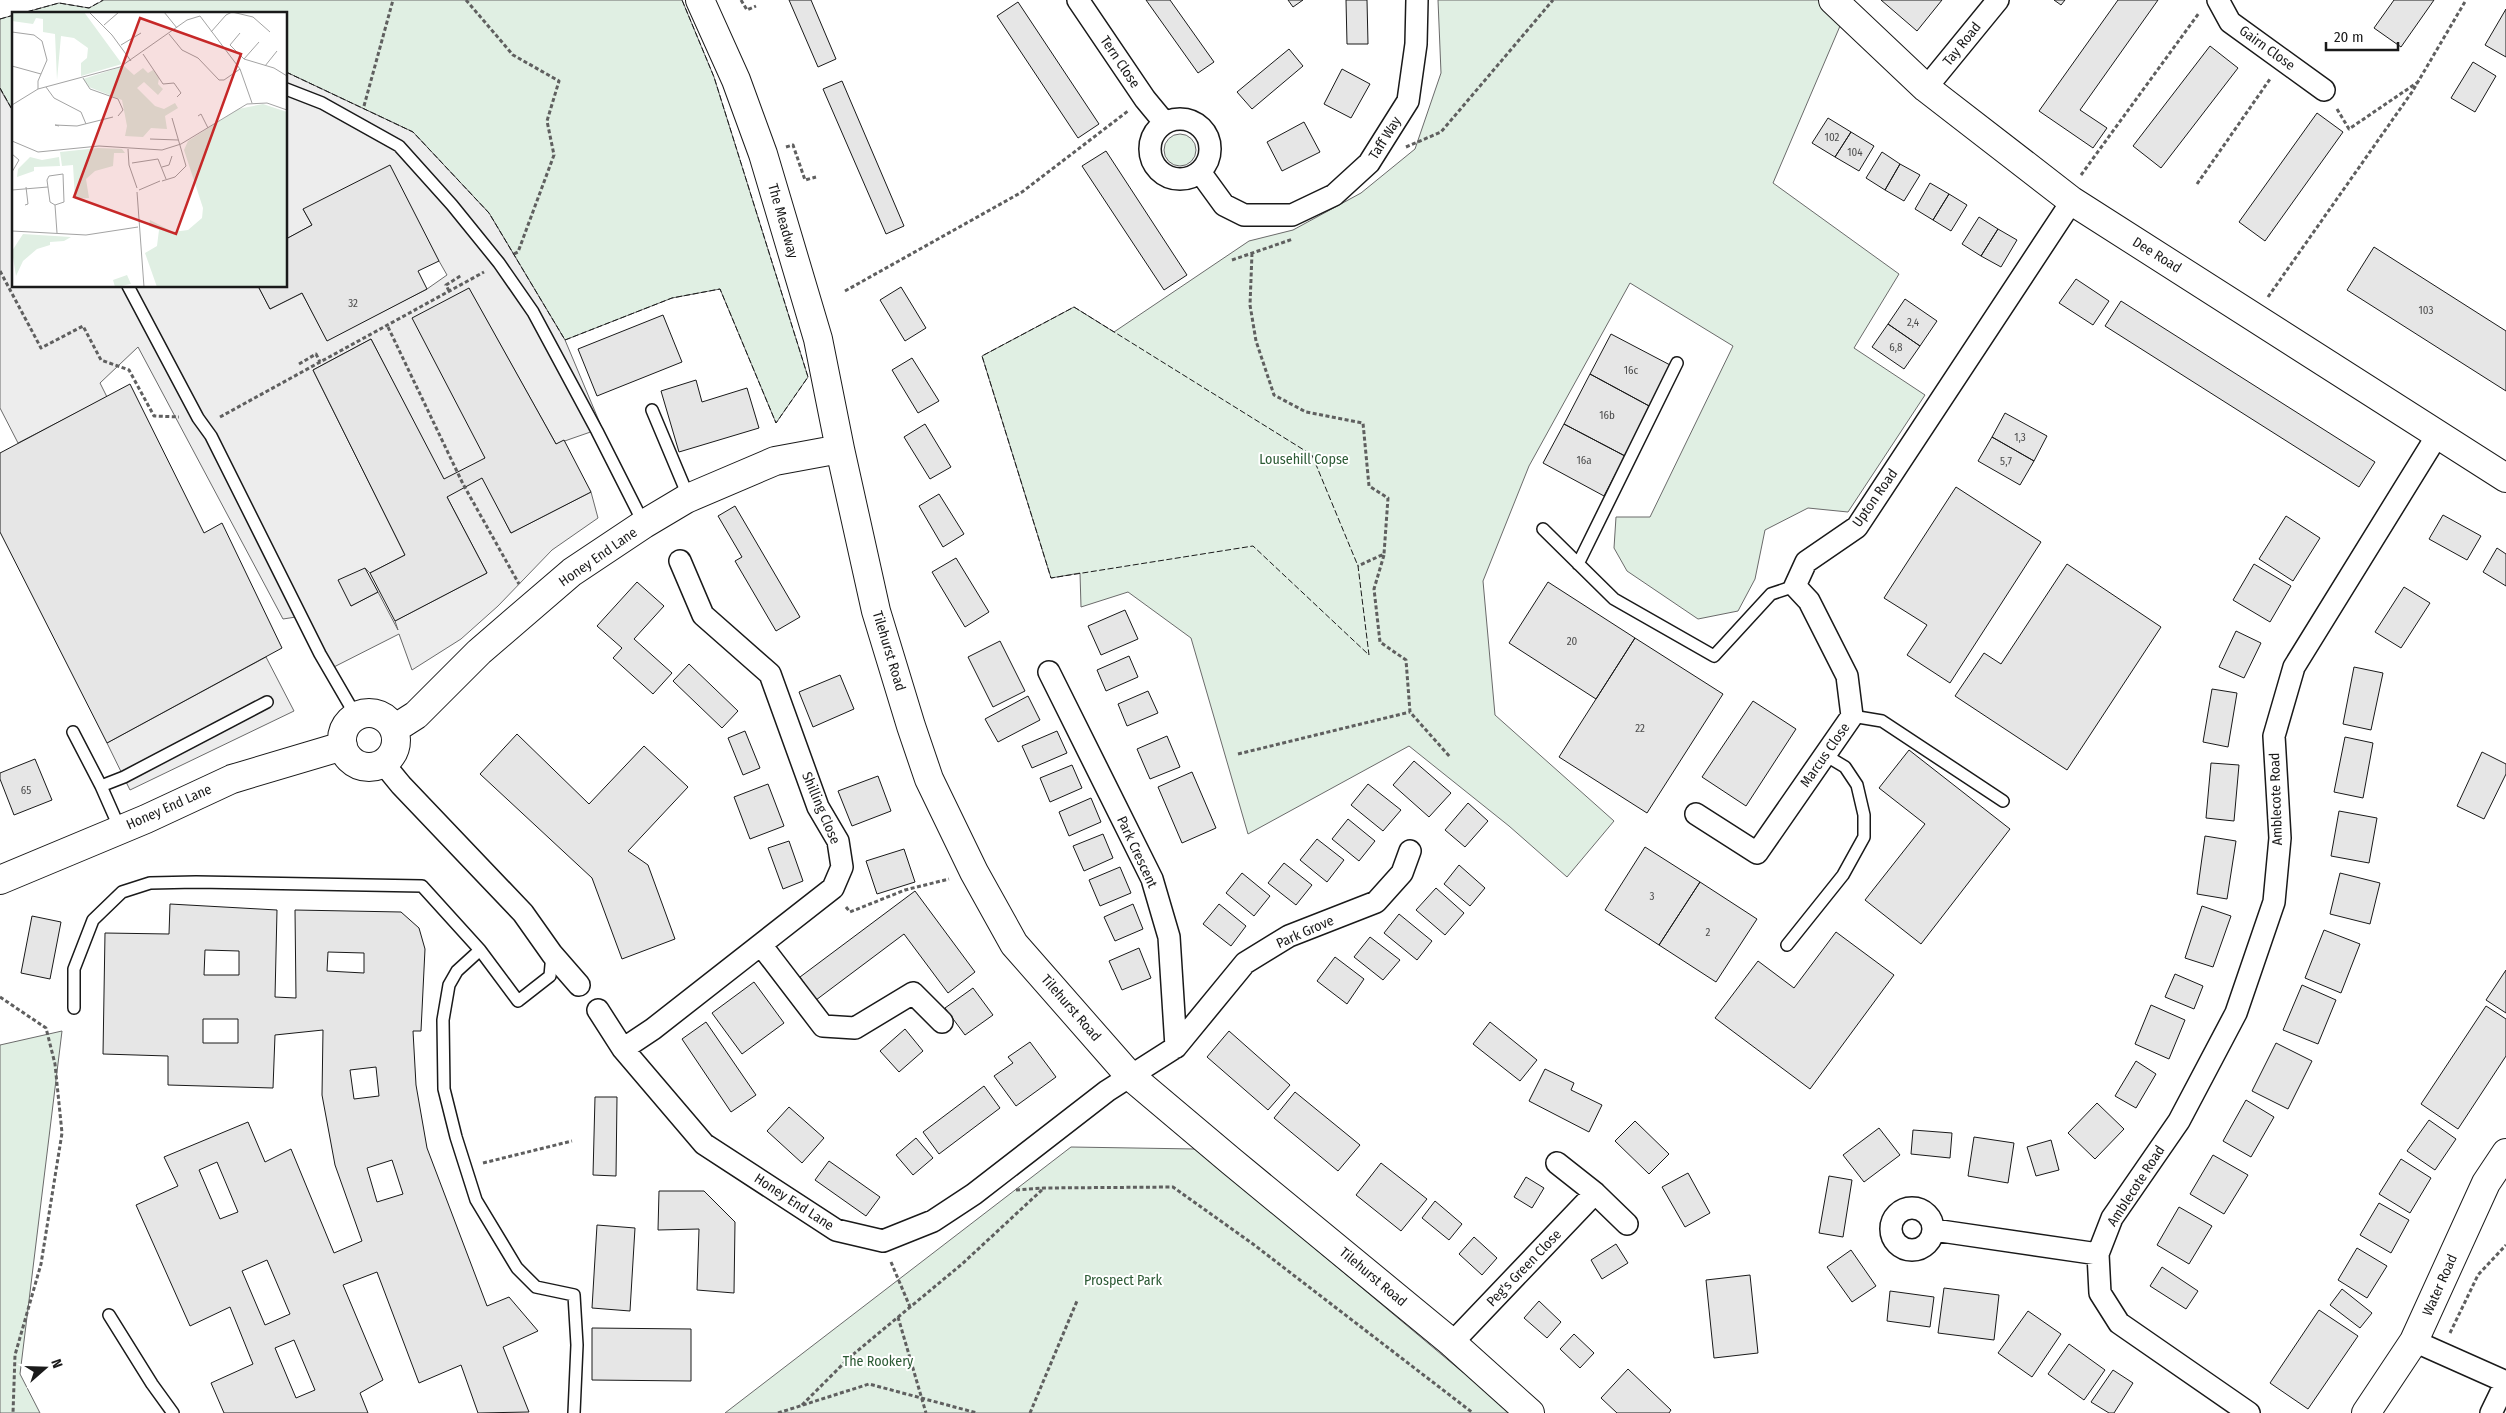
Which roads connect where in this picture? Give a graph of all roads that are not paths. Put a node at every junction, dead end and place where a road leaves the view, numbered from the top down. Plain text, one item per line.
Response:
1 (700, 0) edge
2 (1078, 0) edge
3 (1417, 0) edge
4 (1833, 0) edge
5 (1998, 0) edge
6 (2211, 4) edge
7 (1926, 88) junction
8 (288, 90) edge
9 (2324, 90) road end
10 (1164, 122) junction
11 (1200, 172) junction
12 (2069, 198) junction
13 (129, 288) edge
14 (1676, 363) dead end
15 (652, 410) dead end
16 (2438, 434) junction
17 (840, 449) junction
18 (2506, 478) edge
19 (688, 498) junction
20 (644, 524) junction
21 (1542, 529) dead end
22 (680, 561) dead end
23 (1578, 564) junction
24 (1795, 586) junction
25 (1049, 672) dead end
26 (267, 702) dead end
27 (356, 716) junction
28 (1852, 716) junction
29 (394, 729) junction
30 (73, 732) dead end
31 (342, 746) junction
32 (1825, 755) junction
33 (383, 763) junction
34 (101, 786) junction
35 (2003, 801) dead end
36 (1696, 814) dead end
37 (120, 829) junction
38 (1410, 851) dead end
39 (0, 880) edge
40 (761, 944) junction
41 (1787, 945) dead end
42 (480, 950) junction
43 (552, 954) junction
44 (579, 985) dead end
45 (74, 1008) dead end
46 (598, 1010) dead end
47 (942, 1022) dead end
48 (1176, 1046) junction
49 (623, 1050) junction
50 (1130, 1074) junction
51 (2506, 1153) edge
52 (1557, 1163) dead end
53 (1596, 1193) junction
54 (1627, 1224) dead end
55 (1934, 1230) dead end
56 (2098, 1254) junction
57 (109, 1315) dead end
58 (2414, 1341) junction
59 (1452, 1343) junction
60 (2506, 1382) edge
61 (174, 1413) edge
62 (574, 1413) edge
63 (1530, 1413) edge
64 (2249, 1413) edge
65 (2366, 1413) edge
66 (2491, 1413) edge

1 - 17 street, The Meadway
2 - 10 street, Tern Close
3 - 11 street, Taff Way
4 - 7 street, Dee Road
5 - 7 street, Tay Road
6 - 9 street, Gairn Close
7 - 12 street, Dee Road
8 - 20 lane
10 - 11 street
10 - 11 street
12 - 16 street, Dee Road
12 - 24 street, Upton Road
13 - 27 lane
14 - 23 lane
15 - 19 lane
16 - 18 street, Dee Road
16 - 56 street, Amblecote Road
17 - 19 street, Honey End Lane
17 - 50 street, Tilehurst Road
19 - 20 street, Honey End Lane
20 - 29 street, Honey End Lane
21 - 23 lane
22 - 40 street, Shilling Close
23 - 24 lane
24 - 28 street, Marcus Close
25 - 48 street, Park Crescent
26 - 34 lane
27 - 29 street
27 - 31 street
28 - 32 street, Marcus Close
28 - 35 lane
29 - 33 street
30 - 34 lane
31 - 33 street
31 - 37 street, Honey End Lane
32 - 36 street, Marcus Close
32 - 41 lane
33 - 43 street
34 - 37 lane
37 - 39 street, Honey End Lane
38 - 48 street, Park Grove
40 - 47 street
40 - 49 street
42 - 43 lane
42 - 45 lane
42 - 62 lane
43 - 44 street
46 - 49 street, Honey End Lane
48 - 50 street, Park Grove
49 - 50 street, Honey End Lane
50 - 59 street, Tilehurst Road
51 - 58 street, Water Road
52 - 53 street
53 - 54 street
53 - 59 street, Peg's Green Close
55 - 56 street
56 - 64 street, Amblecote Road
57 - 61 lane
58 - 60 street
58 - 65 street, Water Road
59 - 63 street, Tilehurst Road
60 - 66 street

